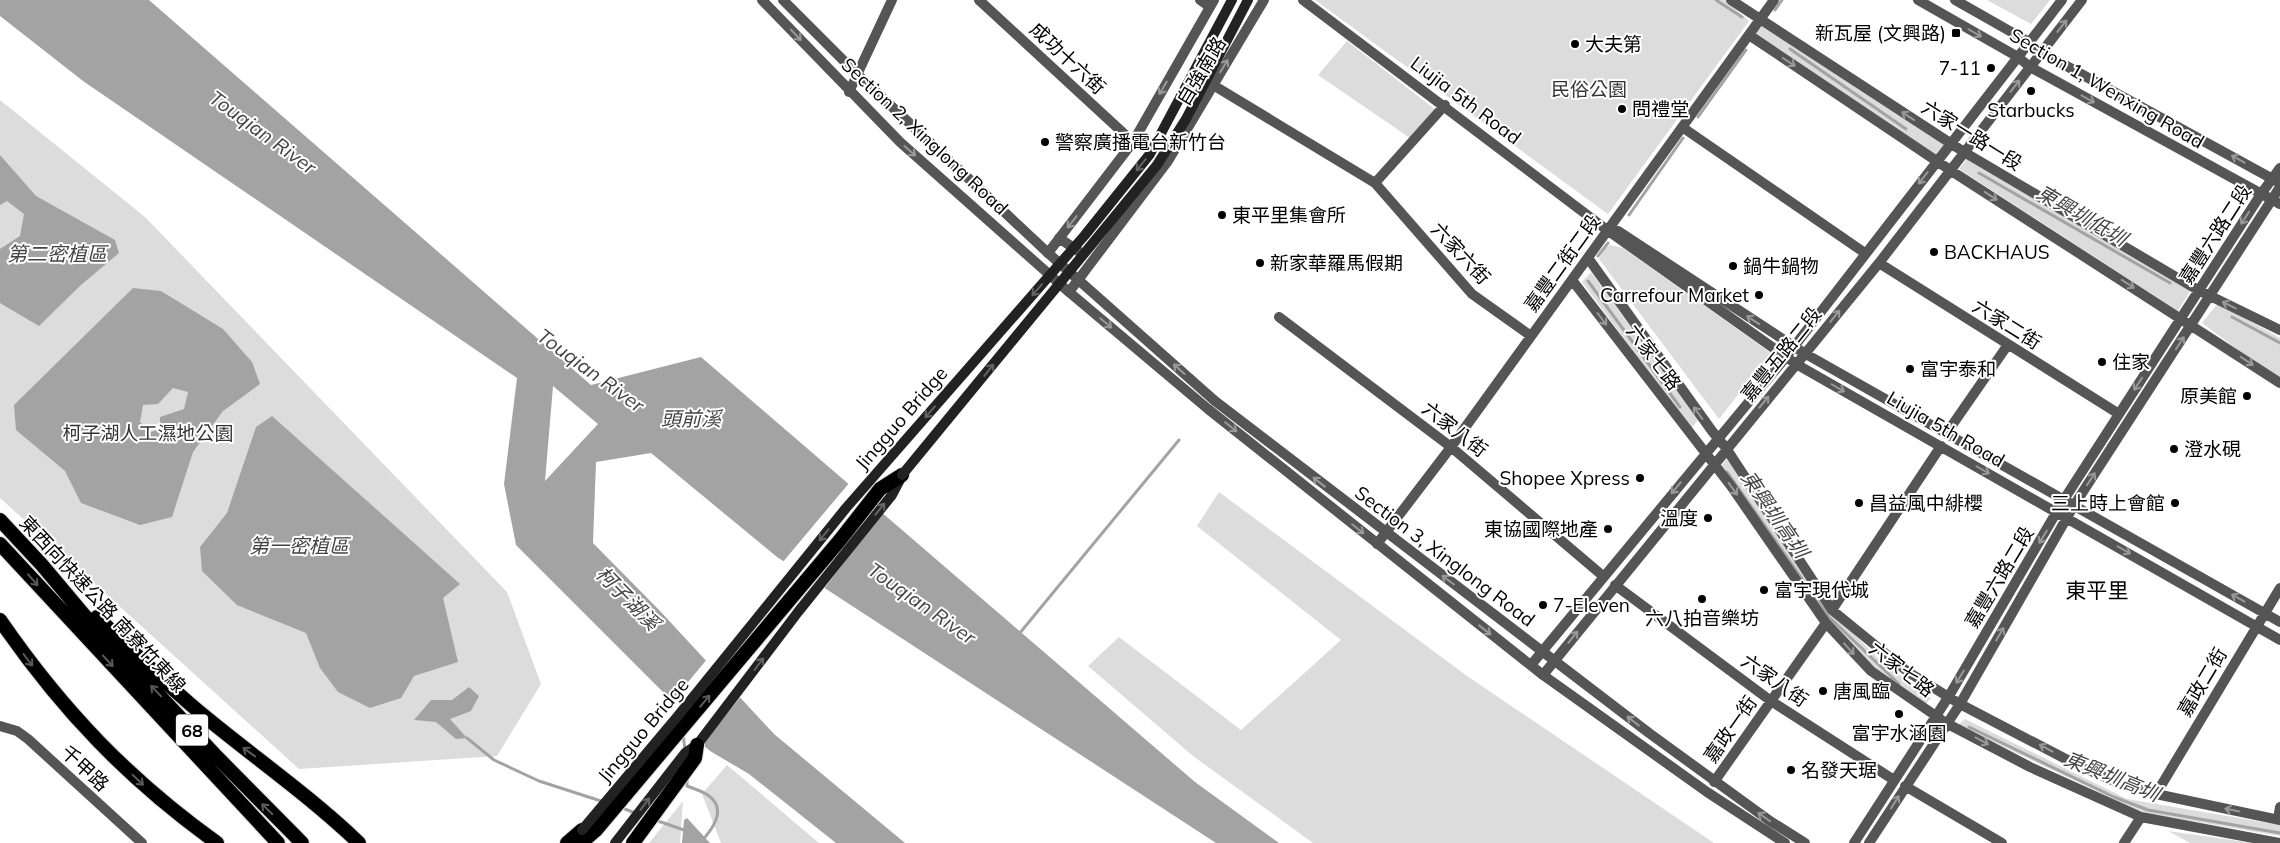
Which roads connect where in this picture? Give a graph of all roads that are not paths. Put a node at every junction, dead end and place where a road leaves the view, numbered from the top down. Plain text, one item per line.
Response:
1 (762, 0) edge
2 (783, 0) edge
3 (892, 0) edge
4 (979, 0) edge
5 (1200, 0) edge
6 (1232, 0) edge
7 (1248, 0) edge
8 (1264, 0) edge
9 (1303, 0) edge
10 (1731, 0) edge
11 (1774, 0) edge
12 (1918, 0) edge
13 (1955, 0) edge
14 (2062, 0) edge
15 (2082, 0) edge
16 (1212, 3) edge
17 (1760, 19) junction
18 (1749, 35) junction
19 (2029, 42) junction
20 (2041, 52) junction
21 (2018, 57) junction
22 (2030, 67) junction
23 (857, 74) junction
24 (1213, 85) junction
25 (849, 92) junction
26 (1444, 106) junction
27 (1682, 127) junction
28 (1133, 142) junction
29 (1950, 143) junction
30 (1964, 152) junction
31 (1937, 160) junction
32 (2280, 168) edge
33 (1950, 170) junction
34 (1375, 183) junction
35 (2278, 183) edge
36 (2261, 194) junction
37 (2276, 202) edge
38 (1607, 230) junction
39 (1059, 238) junction
40 (1048, 253) junction
41 (1865, 254) junction
42 (1588, 258) junction
43 (1093, 261) junction
44 (1879, 263) junction
45 (1078, 279) junction
46 (1572, 280) junction
47 (2198, 290) junction
48 (1068, 292) junction
49 (2210, 296) junction
50 (1279, 317) dead end
51 (2181, 319) junction
52 (2191, 325) junction
53 (2280, 330) edge
54 (1531, 336) junction
55 (1794, 346) junction
56 (2007, 346) junction
57 (1804, 353) junction
58 (1786, 357) junction
59 (1796, 364) junction
60 (2280, 383) edge
61 (2119, 414) junction
62 (1946, 434) junction
63 (1717, 438) junction
64 (1941, 446) junction
65 (1451, 447) junction
66 (1726, 448) junction
67 (1705, 453) junction
68 (1714, 464) junction
69 (902, 475) junction
70 (2063, 501) junction
71 (2073, 507) junction
72 (2058, 513) junction
73 (2068, 518) junction
74 (0, 520) edge
75 (1385, 533) junction
76 (0, 544) edge
77 (1377, 544) junction
78 (42, 565) junction
79 (1603, 576) junction
80 (1616, 585) junction
81 (2280, 588) edge
82 (1832, 610) junction
83 (2265, 613) junction
84 (0, 620) edge
85 (79, 621) junction
86 (2280, 622) edge
87 (1826, 623) junction
88 (2256, 626) junction
89 (2280, 640) edge
90 (1542, 650) junction
91 (1555, 660) junction
92 (1531, 665) junction
93 (1542, 675) junction
94 (1949, 696) junction
95 (1771, 701) junction
96 (1960, 704) junction
97 (1936, 717) junction
98 (1946, 723) junction
99 (0, 726) edge
100 (697, 745) junction
101 (288, 780) junction
102 (1894, 780) junction
103 (1714, 782) junction
104 (1905, 786) junction
105 (2156, 794) junction
106 (2280, 807) edge
107 (2141, 816) junction
108 (2279, 820) edge
109 (190, 823) junction
110 (582, 837) edge
111 (142, 843) edge
112 (216, 843) edge
113 (228, 843) edge
114 (278, 843) edge
115 (302, 843) edge
116 (349, 843) edge
117 (359, 843) edge
118 (567, 843) edge
119 (574, 843) edge
120 (615, 843) edge
121 (634, 843) edge
122 (1785, 843) edge
123 (1805, 843) edge
124 (1854, 843) edge
125 (1869, 843) edge
126 (2002, 843) edge
127 (2124, 843) edge
128 (2280, 843) edge

1 -> 25 street, Section 2, Xinglong Road
2 - 23 street, Section 2, Xinglong Road
3 - 23 street
4 - 28 street, 成功十六街
5 - 16 street
6 -> 110 main road, Jingguo Bridge, bridge
69 -> 7 main road, Jingguo Bridge, bridge
24 -> 8 street, 自強南路
9 - 26 street, Liujia 5th Road
10 - 17 street, 六家一路一段
11 - 17 street, 嘉豐二街二段
12 -> 21 street, Section 1, Wenxing Road
13 - 19 street, Section 1, Wenxing Road
14 - 19 street, 嘉豐五路二段
20 -> 15 street, 嘉豐五路二段
16 -> 28 street, 自強南路
17 - 18 street, 嘉豐二街二段
29 -> 17 street, 六家一路一段
18 - 27 street, 嘉豐二街二段
18 -> 31 street, 六家一路一段
19 - 20 street, Section 1, Wenxing Road
19 - 21 street, 嘉豐五路二段
20 - 22 street, 嘉豐五路二段
35 -> 20 street, Section 1, Wenxing Road
21 - 22 street, Section 1, Wenxing Road
21 - 29 street, 嘉豐五路二段
30 -> 22 street, 嘉豐五路二段
22 -> 36 street, Section 1, Wenxing Road
23 - 25 street
23 - 40 street, Section 2, Xinglong Road
24 - 34 street, 六家六街
24 - 43 street, 自強南路
25 -> 48 street, Section 2, Xinglong Road
26 - 34 street
26 - 38 street, Liujia 5th Road
27 - 38 street, 嘉豐二街二段
27 - 41 street
28 -> 39 street, 自強南路
29 - 30 street, 六家一路一段
29 - 31 street, 嘉豐五路二段
30 - 33 street, 嘉豐五路二段
30 - 47 street, 六家一路一段
31 - 33 street, 六家一路一段
31 -> 41 street, 嘉豐五路二段
32 - 35 street
33 - 44 street, 嘉豐五路二段
33 -> 51 street, 六家一路一段
34 - 54 street, 六家六街
35 - 36 street, 嘉豐六路二段
35 - 37 street, 嘉豐六路二段
36 - 37 street, Section 1, Wenxing Road
36 -> 47 street, 嘉豐六路二段
37 - 49 street, 嘉豐六路二段
38 - 42 street, 嘉豐二街二段
55 -> 38 street, Liujia 5th Road
38 - 58 street, Liujia 5th Road
39 - 40 street, 自強南路
39 - 43 street
40 - 45 street, Section 2, Xinglong Road
41 - 55 street, 嘉豐五路二段
42 - 46 street, 嘉豐二街二段
63 -> 42 street, 六家七路
43 - 45 street, 自強南路
44 - 56 street, 六家二街
57 -> 44 street, 嘉豐五路二段
45 - 48 street, 自強南路
75 -> 45 street, Section 3, Xinglong Road
46 - 54 street, 嘉豐二街二段
46 -> 67 street, 六家七路
47 - 49 street, 六家一路一段
47 - 51 street, 嘉豐六路二段
48 -> 77 street, Section 3, Xinglong Road
49 - 52 street, 嘉豐六路二段
53 -> 49 street, 六家一路一段
50 - 65 street, 六家八街
51 - 52 street, 六家一路一段
51 -> 61 street, 嘉豐六路二段
52 -> 60 street, 六家一路一段
71 -> 52 street, 嘉豐六路二段
54 - 65 street, 嘉豐二街二段
55 - 57 street, Liujia 5th Road
55 - 58 street, 嘉豐五路二段
56 - 61 street, 六家二街
56 - 62 street
57 - 59 street, 嘉豐五路二段
57 - 62 street, Liujia 5th Road
58 - 59 street, Liujia 5th Road
58 - 63 street, 嘉豐五路二段
59 -> 64 street, Liujia 5th Road
66 -> 59 street, 嘉豐五路二段
61 - 70 street, 嘉豐六路二段
62 - 70 street, Liujia 5th Road
63 - 66 street, 六家七路
63 - 67 street, 嘉豐五路二段
64 -> 72 street, Liujia 5th Road
64 - 82 street
65 - 75 street, 嘉豐二街二段
65 - 79 street, 六家八街
66 - 68 street, 嘉豐五路二段
66 - 82 street, 六家七路
67 - 68 street, 六家七路
67 -> 79 street, 嘉豐五路二段
68 - 80 street, 嘉豐五路二段
68 -> 87 street, 六家七路
100 -> 69 main road, Jingguo Bridge
110 -> 69 highway
70 - 71 street, Liujia 5th Road
70 - 72 street, 嘉豐六路二段
71 - 73 street, 嘉豐六路二段
83 -> 71 street, Liujia 5th Road
72 - 73 street, Liujia 5th Road
72 -> 94 street, 嘉豐六路二段
73 -> 88 street, Liujia 5th Road
96 -> 73 street, 嘉豐六路二段
74 - 78 highway, 東西向快速公路 南寮竹東線 / 68
75 - 77 street, 嘉豐二街二段
90 -> 75 street, Section 3, Xinglong Road
76 -> 85 highway, 東西向快速公路 南寮竹東線 / 68
77 -> 92 street, Section 3, Xinglong Road
78 - 85 highway, 東西向快速公路 南寮竹東線 / 68
101 -> 78 highway
79 - 90 street, 嘉豐五路二段
91 -> 80 street, 嘉豐五路二段
80 - 95 street, 六家八街
81 - 83 street, 嘉政二街
82 - 94 street, 六家七路
83 - 86 street, Liujia 5th Road
83 - 88 street, 嘉政二街
84 -> 109 highway
85 -> 114 highway, 東西向快速公路 南寮竹東線 / 68
115 -> 85 highway, 東西向快速公路 南寮竹東線 / 68
87 - 95 street, 嘉政一街
87 -> 97 street, 六家七路
88 - 89 street, Liujia 5th Road
88 - 105 street, 嘉政二街
90 - 91 street, Section 3, Xinglong Road
90 - 92 street, 嘉豐五路二段
91 - 93 street, 嘉豐五路二段
103 -> 91 street, Section 3, Xinglong Road
92 - 93 street, Section 3, Xinglong Road
93 - 122 street, Section 3, Xinglong Road
94 - 96 street, 六家七路
94 - 97 street, 嘉豐六路二段
95 - 102 street, 六家八街
95 - 103 street, 嘉政一街
96 - 98 street, 嘉豐六路二段
105 -> 96 street, 六家七路
97 - 98 street, 六家七路
97 - 102 street, 嘉豐六路二段
98 - 104 street, 嘉豐六路二段
98 -> 107 street, 六家七路
99 - 111 street, 千甲路
120 -> 100 main road, Jingguo Bridge
100 - 121 highway
101 - 116 highway
101 - 117 highway
102 - 124 street, 嘉豐六路二段
123 -> 103 street, Section 3, Xinglong Road
125 -> 104 street, 嘉豐六路二段
104 - 126 street
108 -> 105 street, 六家七路
106 - 108 street
107 - 127 street
107 - 128 street, 六家七路
109 - 112 highway
109 - 113 highway
110 - 118 highway
110 - 119 highway

